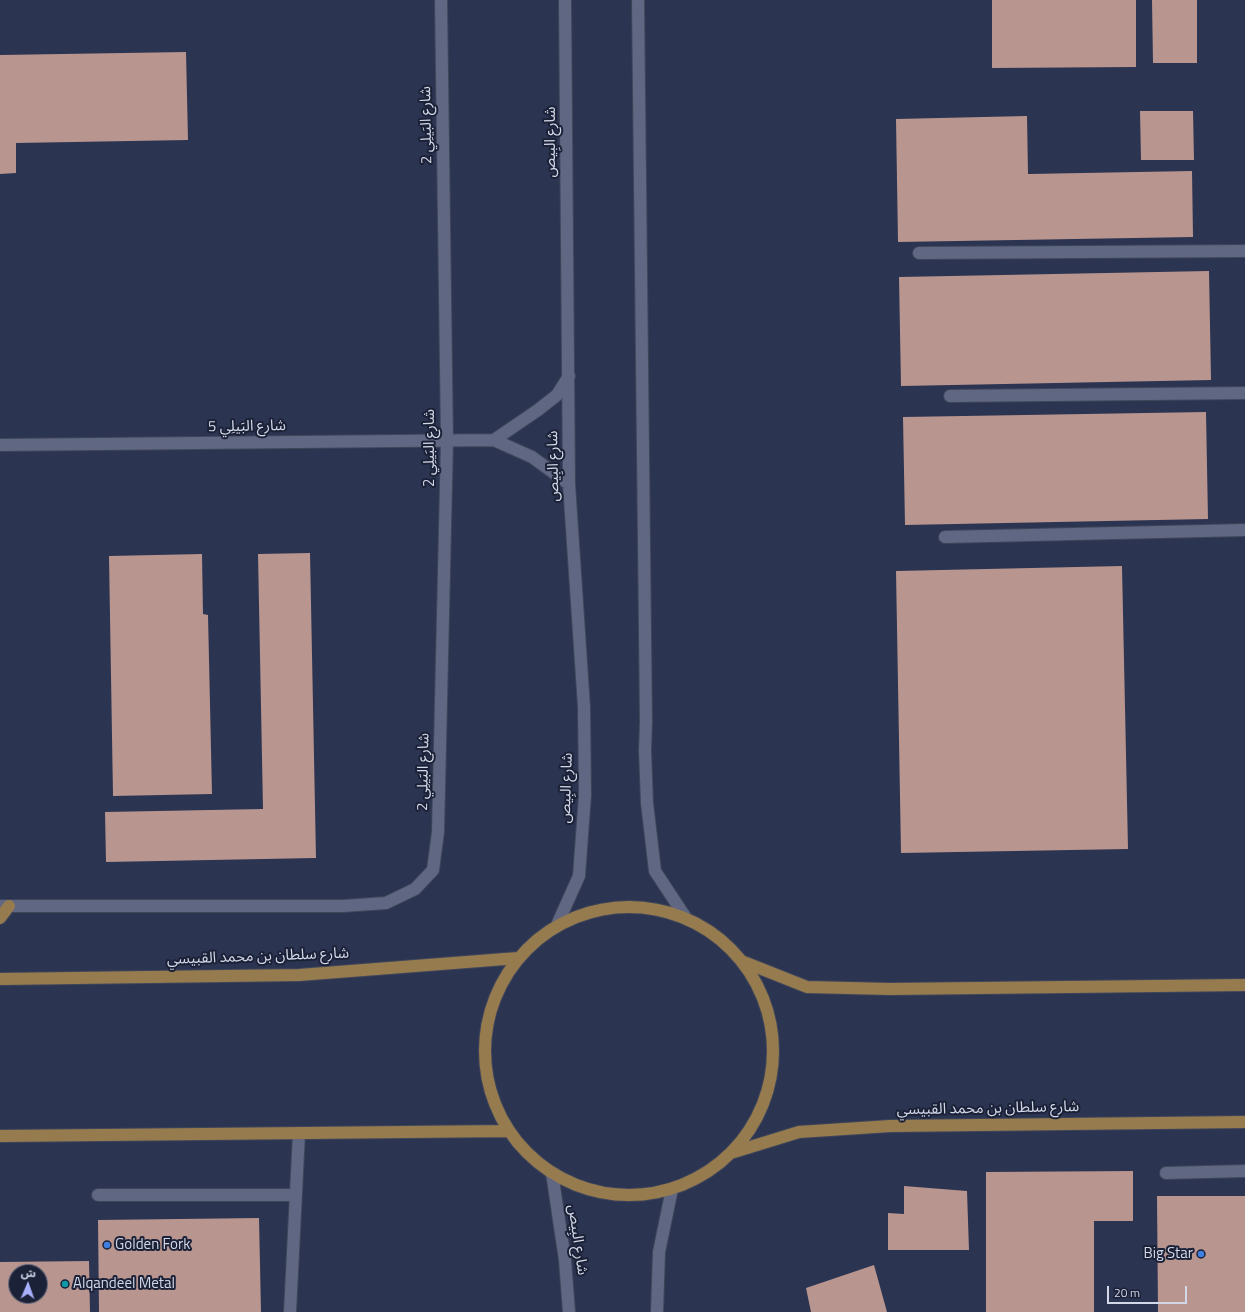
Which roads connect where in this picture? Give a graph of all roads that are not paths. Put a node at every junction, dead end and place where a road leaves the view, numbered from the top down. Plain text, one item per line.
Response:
1 (441, 0) edge
2 (566, 0) edge
3 (638, 0) edge
4 (1245, 251) edge
5 (920, 254) dead end
6 (569, 376) junction
7 (1245, 393) edge
8 (950, 396) dead end
9 (494, 440) junction
10 (447, 441) junction
11 (0, 445) edge
12 (569, 484) junction
13 (1245, 530) edge
14 (945, 537) dead end
15 (5, 906) edge
16 (0, 918) edge
17 (686, 918) junction
18 (557, 926) junction
19 (518, 958) junction
20 (744, 962) junction
21 (0, 979) edge
22 (1244, 984) edge
23 (1245, 1122) edge
24 (508, 1131) junction
25 (299, 1133) junction
26 (0, 1136) edge
27 (734, 1152) junction
28 (1245, 1172) edge
29 (552, 1173) junction
30 (1166, 1173) dead end
31 (672, 1189) junction
32 (98, 1195) dead end
33 (296, 1195) junction
34 (290, 1312) edge
35 (569, 1312) edge
36 (656, 1312) edge

1 - 10 street, شارع البَيلِي 2
2 - 6 street, شارع البِيص
3 - 17 street
4 - 5 street
6 - 9 street
6 - 12 street, شارع البِيص
7 - 8 street
9 - 10 street, شارع البَيلِي 5
9 - 12 street, شارع البَيلِي 5
10 - 11 street, شارع البَيلِي 5
10 - 15 street, شارع البَيلِي 2
12 - 18 street, شارع البِيص
13 - 14 street
15 - 16 main road
17 - 18 main road
17 - 20 main road
18 - 19 main road
19 - 21 main road, شارع سلطان بن محمد القبيسي
19 - 24 main road
20 - 22 main road
20 - 27 main road
23 - 27 main road, شارع سلطان بن محمد القبيسي
24 - 25 main road
24 - 29 main road
25 - 26 main road
25 - 33 street
27 - 31 main road
28 - 30 street
29 - 31 main road
29 - 35 street, شارع البِيص
31 - 36 street
32 - 33 street
33 - 34 street

